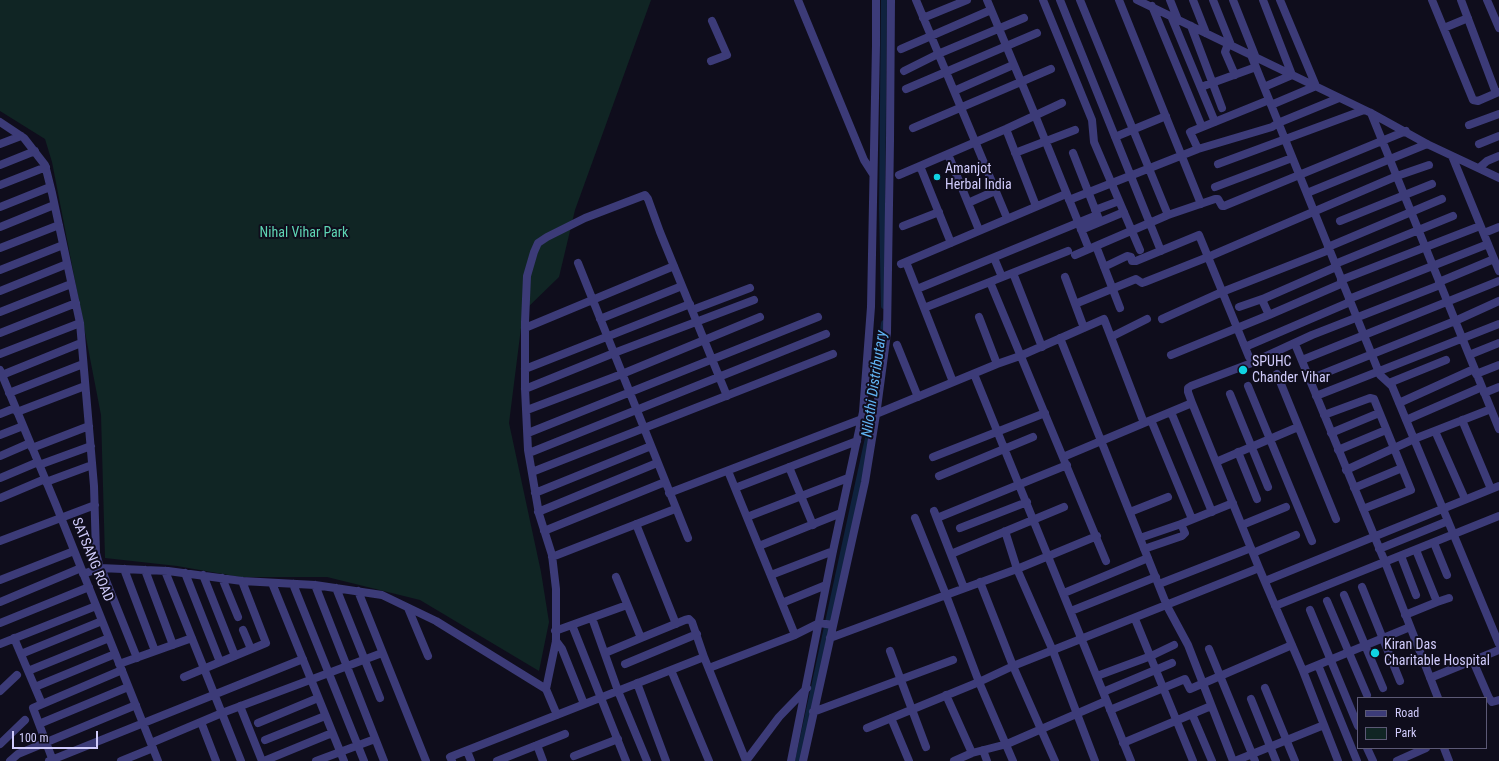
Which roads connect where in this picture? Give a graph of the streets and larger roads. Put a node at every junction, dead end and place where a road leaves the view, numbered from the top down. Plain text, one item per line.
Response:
1 (798, 0) edge
2 (876, 0) edge
3 (891, 0) edge
4 (916, 0) edge
5 (967, 0) edge
6 (987, 0) edge
7 (1043, 0) edge
8 (1060, 0) edge
9 (1080, 0) edge
10 (1119, 0) edge
11 (1137, 0) edge
12 (1170, 0) edge
13 (1193, 0) edge
14 (1213, 0) edge
15 (1233, 0) edge
16 (1263, 0) edge
17 (1280, 0) edge
18 (1432, 0) edge
19 (1461, 0) edge
20 (1487, 0) edge
21 (1151, 4) edge
22 (991, 10) junction
23 (923, 18) junction
24 (1024, 18) dead end
25 (1175, 18) junction
26 (1468, 18) junction
27 (712, 21) dead end
28 (1191, 26) junction
29 (1444, 28) junction
30 (1499, 28) edge
31 (998, 29) junction
32 (1037, 33) dead end
33 (1206, 33) junction
34 (931, 36) junction
35 (1230, 45) junction
36 (1006, 46) junction
37 (901, 49) dead end
38 (938, 54) junction
39 (1254, 56) junction
40 (712, 62) dead end
41 (1013, 65) junction
42 (1256, 67) junction
43 (1051, 69) dead end
44 (904, 70) dead end
45 (946, 73) junction
46 (1234, 75) junction
47 (1292, 75) junction
48 (1021, 82) junction
49 (1212, 83) junction
50 (1316, 86) junction
51 (1201, 87) junction
52 (1264, 87) junction
53 (906, 89) dead end
54 (954, 91) junction
55 (1498, 92) edge
56 (1339, 98) junction
57 (1062, 102) dead end
58 (1270, 103) junction
59 (961, 107) junction
60 (1222, 108) dead end
61 (1368, 112) junction
62 (1499, 114) edge
63 (1035, 115) junction
64 (1166, 116) junction
65 (1215, 122) junction
66 (1278, 123) junction
67 (1, 124) edge
68 (1469, 125) dead end
69 (1202, 127) junction
70 (913, 128) dead end
71 (1006, 129) junction
72 (1133, 129) junction
73 (1075, 130) dead end
74 (1406, 131) junction
75 (21, 136) junction
76 (1499, 136) edge
77 (1115, 137) junction
78 (1285, 140) junction
79 (1046, 141) junction
80 (1383, 141) junction
81 (975, 142) junction
82 (0, 144) edge
83 (1427, 144) junction
84 (1480, 144) dead end
85 (1198, 149) junction
86 (35, 152) junction
87 (1015, 153) junction
88 (1073, 153) dead end
89 (948, 154) junction
90 (1182, 155) junction
91 (1452, 156) junction
92 (1499, 156) edge
93 (1292, 158) junction
94 (1390, 159) junction
95 (1218, 164) dead end
96 (0, 165) edge
97 (1428, 165) dead end
98 (920, 166) junction
99 (46, 167) junction
100 (1479, 168) junction
101 (1149, 169) junction
102 (873, 174) junction
103 (900, 175) dead end
104 (1299, 175) junction
105 (1131, 176) junction
106 (1397, 176) junction
107 (1499, 178) edge
108 (1112, 184) junction
109 (1432, 184) dead end
110 (0, 185) edge
111 (50, 187) junction
112 (1215, 187) dead end
113 (995, 191) junction
114 (1089, 193) junction
115 (1306, 193) junction
116 (1404, 195) junction
117 (1068, 197) junction
118 (1442, 199) dead end
119 (1120, 201) junction
120 (968, 202) junction
121 (1201, 204) junction
122 (54, 205) junction
123 (1036, 206) junction
124 (0, 207) edge
125 (1314, 211) junction
126 (1411, 211) junction
127 (939, 212) junction
128 (1124, 212) junction
129 (1168, 215) junction
130 (1098, 216) junction
131 (1453, 216) dead end
132 (1007, 218) junction
133 (1340, 221) dead end
134 (1150, 223) junction
135 (59, 225) junction
136 (903, 226) dead end
137 (1080, 226) junction
138 (0, 227) edge
139 (1499, 227) edge
140 (979, 230) junction
141 (1418, 230) junction
142 (1482, 230) junction
143 (1132, 231) junction
144 (951, 242) junction
145 (1488, 244) junction
146 (63, 245) junction
147 (0, 248) edge
148 (1093, 248) junction
149 (1329, 248) junction
150 (1426, 248) junction
151 (1140, 250) dead end
152 (1161, 251) junction
153 (1208, 257) junction
154 (994, 258) junction
155 (1496, 261) edge
156 (578, 263) dead end
157 (67, 264) junction
158 (674, 266) junction
159 (1336, 266) junction
160 (1433, 266) junction
161 (1104, 267) junction
162 (0, 270) edge
163 (1499, 271) edge
164 (1013, 273) junction
165 (1002, 277) junction
166 (1065, 277) dead end
167 (990, 282) junction
168 (1342, 282) junction
169 (1499, 282) edge
170 (1440, 283) junction
171 (71, 284) junction
172 (682, 286) junction
173 (750, 288) dead end
174 (917, 289) junction
175 (1112, 289) junction
176 (0, 291) edge
177 (1222, 292) junction
178 (1265, 298) junction
179 (754, 300) dead end
180 (1349, 300) junction
181 (593, 301) junction
182 (1499, 301) edge
183 (1448, 302) junction
184 (76, 303) junction
185 (1075, 304) junction
186 (691, 307) junction
187 (1239, 307) dead end
188 (924, 308) junction
189 (1120, 308) dead end
190 (0, 312) edge
191 (1269, 315) junction
192 (760, 317) dead end
193 (818, 317) dead end
194 (979, 317) dead end
195 (600, 319) junction
196 (1147, 319) dead end
197 (1162, 319) dead end
198 (1356, 319) junction
199 (1455, 321) junction
200 (697, 322) junction
201 (80, 323) junction
202 (1499, 324) edge
203 (525, 328) junction
204 (1084, 328) junction
205 (1237, 329) junction
206 (0, 333) edge
207 (826, 334) dead end
208 (607, 336) junction
209 (1364, 336) junction
210 (1111, 337) junction
211 (1060, 338) junction
212 (1462, 338) junction
213 (704, 340) junction
214 (81, 343) junction
215 (1499, 343) edge
216 (1295, 344) junction
217 (897, 345) dead end
218 (1042, 346) junction
219 (1245, 347) junction
220 (614, 353) junction
221 (0, 354) edge
222 (833, 354) dead end
223 (1371, 354) junction
224 (1171, 355) dead end
225 (1469, 355) junction
226 (1020, 356) junction
227 (1249, 357) dead end
228 (712, 360) junction
229 (1302, 360) junction
230 (1446, 360) dead end
231 (83, 364) junction
232 (997, 364) junction
233 (1499, 365) edge
234 (525, 369) junction
235 (1378, 371) junction
236 (1475, 372) junction
237 (1, 373) edge
238 (622, 374) junction
239 (974, 374) junction
240 (1277, 374) dead end
241 (719, 377) junction
242 (1310, 379) junction
243 (953, 382) junction
244 (1389, 383) junction
245 (85, 386) junction
246 (1248, 386) dead end
247 (1499, 387) edge
248 (526, 389) junction
249 (1483, 390) junction
250 (629, 392) junction
251 (10, 393) junction
252 (1230, 394) dead end
253 (727, 396) junction
254 (1316, 396) junction
255 (918, 397) junction
256 (1192, 403) junction
257 (1398, 403) junction
258 (16, 410) junction
259 (526, 410) junction
260 (636, 410) junction
261 (1171, 412) junction
262 (1494, 412) edge
263 (1045, 413) junction
264 (1379, 413) junction
265 (0, 414) edge
266 (868, 414) junction
267 (1324, 415) junction
268 (1406, 420) junction
269 (1462, 420) junction
270 (1147, 421) junction
271 (23, 426) junction
272 (89, 426) junction
273 (1298, 427) junction
274 (643, 428) junction
275 (1499, 429) edge
276 (1386, 430) junction
277 (998, 431) junction
278 (1435, 431) junction
279 (528, 432) junction
280 (1331, 433) junction
281 (0, 435) edge
282 (1033, 437) dead end
283 (1270, 438) junction
284 (1414, 439) junction
285 (1101, 440) junction
286 (857, 441) junction
287 (31, 446) junction
288 (90, 446) junction
289 (650, 446) junction
290 (1251, 447) junction
291 (1005, 448) junction
292 (1394, 448) junction
293 (1338, 450) junction
294 (1238, 452) junction
295 (529, 453) junction
296 (0, 456) edge
297 (933, 457) dead end
298 (1063, 457) junction
299 (1216, 462) junction
300 (657, 463) junction
301 (39, 464) junction
302 (92, 465) junction
303 (1067, 465) junction
304 (789, 467) junction
305 (1402, 468) junction
306 (1346, 470) junction
307 (728, 471) junction
308 (532, 472) junction
309 (939, 476) dead end
310 (0, 478) edge
311 (848, 478) junction
312 (46, 481) junction
313 (665, 482) junction
314 (1019, 484) junction
315 (1268, 487) dead end
316 (1495, 487) edge
317 (735, 488) junction
318 (1354, 488) junction
319 (535, 493) junction
320 (669, 493) junction
321 (801, 495) junction
322 (1168, 497) dead end
323 (0, 498) edge
324 (1257, 499) dead end
325 (1464, 500) junction
326 (1027, 502) junction
327 (1233, 503) junction
328 (95, 505) junction
329 (1064, 507) dead end
330 (1286, 507) dead end
331 (1443, 508) junction
332 (675, 509) junction
333 (1363, 509) junction
334 (538, 512) junction
335 (1130, 512) junction
336 (1212, 512) junction
337 (841, 514) junction
338 (1499, 516) edge
339 (61, 517) junction
340 (747, 517) junction
341 (915, 518) dead end
342 (1192, 519) junction
343 (1336, 519) dead end
344 (1034, 520) junction
345 (1448, 521) junction
346 (636, 524) junction
347 (1181, 524) junction
348 (813, 525) junction
349 (1242, 525) junction
350 (960, 528) dead end
351 (544, 531) junction
352 (1005, 531) junction
353 (1296, 535) dead end
354 (1453, 535) junction
355 (1097, 536) junction
356 (1374, 537) junction
357 (688, 538) dead end
358 (1140, 538) junction
359 (0, 540) edge
360 (1312, 541) dead end
361 (1434, 542) junction
362 (759, 546) junction
363 (1144, 548) junction
364 (1379, 549) junction
365 (1252, 550) junction
366 (1416, 550) junction
367 (74, 551) junction
368 (833, 551) junction
369 (951, 554) junction
370 (1048, 556) junction
371 (1401, 556) junction
372 (552, 558) junction
373 (1148, 558) junction
374 (1106, 562) dead end
375 (1385, 562) junction
376 (100, 568) junction
377 (1259, 568) junction
378 (124, 569) junction
379 (1017, 569) junction
380 (145, 570) junction
381 (82, 571) junction
382 (165, 571) junction
383 (185, 573) junction
384 (203, 575) junction
385 (771, 575) junction
386 (1447, 575) dead end
387 (616, 577) dead end
388 (222, 578) junction
389 (0, 580) edge
390 (242, 581) junction
391 (1157, 581) junction
392 (1265, 581) junction
393 (980, 582) junction
394 (272, 583) junction
395 (294, 584) junction
396 (315, 585) junction
397 (826, 585) junction
398 (88, 587) junction
399 (1362, 587) dead end
400 (336, 588) junction
401 (964, 588) junction
402 (358, 591) junction
403 (1064, 593) junction
404 (946, 595) junction
405 (1344, 595) dead end
406 (1416, 595) dead end
407 (1448, 598) dead end
408 (1327, 601) dead end
409 (0, 602) edge
410 (1437, 602) junction
411 (782, 603) junction
412 (628, 605) junction
413 (96, 606) junction
414 (1167, 606) junction
415 (1276, 606) junction
416 (408, 608) junction
417 (1310, 610) dead end
418 (1071, 611) junction
419 (1406, 615) junction
420 (238, 617) dead end
421 (592, 618) junction
422 (1135, 618) junction
423 (102, 621) junction
424 (0, 623) edge
425 (827, 623) junction
426 (676, 624) junction
427 (572, 625) junction
428 (1410, 628) junction
429 (243, 630) dead end
430 (555, 631) junction
431 (697, 634) junction
432 (795, 635) junction
433 (14, 638) junction
434 (109, 638) junction
435 (192, 638) junction
436 (641, 638) junction
437 (830, 638) junction
438 (1082, 639) junction
439 (1383, 640) junction
440 (556, 641) junction
441 (0, 644) edge
442 (1499, 644) edge
443 (173, 645) junction
444 (1174, 645) dead end
445 (1292, 645) junction
446 (1365, 646) junction
447 (251, 649) junction
448 (1209, 650) dead end
449 (1499, 650) edge
450 (155, 651) junction
451 (890, 651) dead end
452 (1053, 651) junction
453 (382, 653) junction
454 (604, 653) junction
455 (1349, 653) junction
456 (21, 654) junction
457 (115, 654) junction
458 (235, 656) junction
459 (428, 656) dead end
460 (1151, 656) junction
461 (704, 657) junction
462 (137, 658) junction
463 (302, 659) junction
464 (365, 659) junction
465 (953, 660) dead end
466 (1331, 660) junction
467 (1473, 661) junction
468 (220, 662) junction
469 (1172, 663) dead end
470 (624, 664) dead end
471 (346, 665) junction
472 (1318, 665) junction
473 (1014, 666) junction
474 (121, 667) junction
475 (708, 668) junction
476 (204, 669) junction
477 (28, 670) junction
478 (671, 670) junction
479 (1156, 670) junction
480 (1303, 671) junction
481 (328, 672) junction
482 (17, 675) dead end
483 (1096, 676) junction
484 (1220, 676) junction
485 (184, 677) dead end
486 (1430, 678) junction
487 (310, 679) junction
488 (900, 680) junction
489 (1400, 681) dead end
490 (979, 682) junction
491 (637, 683) junction
492 (1202, 683) junction
493 (35, 687) junction
494 (128, 687) junction
495 (812, 688) junction
496 (1265, 688) dead end
497 (1383, 688) dead end
498 (546, 689) junction
499 (1164, 689) junction
500 (0, 691) edge
501 (618, 691) junction
502 (1103, 692) junction
503 (214, 695) junction
504 (946, 695) junction
505 (1367, 695) dead end
506 (602, 697) junction
507 (1438, 697) edge
508 (318, 698) junction
509 (380, 698) dead end
510 (1251, 699) dead end
511 (1499, 700) edge
512 (1106, 701) junction
513 (42, 704) junction
514 (584, 704) junction
515 (136, 705) junction
516 (240, 706) junction
517 (1211, 706) junction
518 (911, 709) junction
519 (1110, 710) junction
520 (813, 712) junction
521 (222, 714) junction
522 (1076, 714) junction
523 (1192, 714) junction
524 (557, 715) junction
525 (325, 716) junction
526 (891, 718) junction
527 (25, 720) dead end
528 (1177, 721) junction
529 (201, 722) junction
530 (143, 723) junction
531 (258, 723) dead end
532 (39, 724) junction
533 (1357, 724) edge
534 (1324, 725) junction
535 (867, 728) dead end
536 (1042, 728) junction
537 (332, 733) junction
538 (565, 734) dead end
539 (375, 738) junction
540 (618, 739) junction
541 (265, 740) dead end
542 (1286, 740) junction
543 (46, 742) junction
544 (1123, 743) junction
545 (0, 744) edge
546 (1007, 744) junction
547 (152, 745) junction
548 (358, 745) junction
549 (537, 745) junction
550 (926, 747) dead end
551 (1270, 747) junction
552 (1367, 749) edge
553 (1424, 749) edge
554 (1444, 749) edge
555 (983, 750) junction
556 (340, 751) junction
557 (467, 751) junction
558 (972, 753) junction
559 (574, 756) dead end
560 (516, 757) edge
561 (1253, 758) edge
562 (52, 760) edge
563 (214, 760) edge
564 (10, 761) edge
565 (121, 761) edge
566 (158, 761) edge
567 (241, 761) edge
568 (263, 761) edge
569 (316, 761) edge
570 (344, 761) edge
571 (364, 761) edge
572 (384, 761) edge
573 (426, 761) edge
574 (452, 761) edge
575 (471, 761) edge
576 (497, 761) edge
577 (543, 761) edge
578 (626, 761) edge
579 (647, 761) edge
580 (666, 761) edge
581 (709, 761) edge
582 (746, 761) edge
583 (791, 761) edge
584 (803, 761) edge
585 (909, 761) edge
586 (954, 761) edge
587 (987, 761) edge
588 (1013, 761) edge
589 (1055, 761) edge
590 (1095, 761) edge
591 (1131, 761) edge
592 (1193, 761) edge
593 (1212, 761) edge
594 (1234, 761) edge
595 (1276, 761) edge
596 (1295, 761) edge
597 (1338, 761) edge
598 (1357, 761) edge
599 (1373, 761) edge
600 (1397, 761) edge
601 (1449, 761) edge

1 - 102 street
2 - 102 street
3 - 266 street
4 - 23 street
5 - 23 street
6 - 22 street
7 - 108 street
8 - 77 street
9 - 72 street
10 - 64 street
11 - 21 street
12 - 25 street
13 - 33 street
14 - 35 street
15 - 39 street
16 - 47 street
17 - 50 street
18 - 29 street
19 - 26 street
20 - 30 street
21 - 25 street
21 - 69 street
22 - 31 street
22 - 34 street
23 - 34 street
24 - 31 street
25 - 28 street
25 - 51 street
26 - 29 street
26 - 55 street
27 - 40 street
28 - 33 street
28 - 49 street
29 - 55 street
31 - 36 street
31 - 38 street
32 - 36 street
33 - 35 street
34 - 37 street
34 - 38 street
35 - 39 street
35 - 46 street
36 - 41 street
36 - 45 street
38 - 44 street
38 - 45 street
39 - 42 street
39 - 47 street
41 - 48 street
41 - 54 street
42 - 46 street
42 - 52 street
43 - 48 street
45 - 53 street
45 - 54 street
46 - 49 street
47 - 50 street
47 - 52 street
48 - 59 street
48 - 63 street
49 - 51 street
49 - 60 street
50 - 56 street
50 - 58 street
51 - 65 street
52 - 58 street
54 - 59 street
56 - 61 street
56 - 66 street
57 - 63 street
58 - 65 street
58 - 66 street
59 - 70 street
59 - 81 street
61 - 74 street
61 - 78 street
61 - 80 street
62 - 68 street
63 - 71 street
63 - 79 street
64 - 72 street
64 - 90 street
65 - 69 street
66 - 78 street
66 - 85 street
67 - 75 street
69 - 85 street
71 - 81 street
71 - 87 street
72 - 77 street
72 - 101 street
73 - 79 street
74 - 80 street
74 - 83 street
75 - 82 street
75 - 86 street
76 - 84 street
77 - 105 street
78 - 93 street
78 - 95 street
79 - 87 street
79 - 117 street
80 - 94 street
80 - 104 street
81 - 89 street
81 - 113 street
83 - 91 street
83 - 94 street
85 - 90 street
86 - 96 street
86 - 99 street
87 - 123 street
88 - 114 street
89 - 98 street
89 - 120 street
90 - 101 street
90 - 121 street
91 - 100 street
91 - 142 street
92 - 100 street
93 - 104 street
93 - 112 street
94 - 106 street
94 - 115 street
97 - 106 street
98 - 103 street
98 - 127 street
99 - 110 street
99 - 111 street
100 - 107 street
101 - 105 street
101 - 129 street
102 - 266 street
104 - 115 street
104 - 121 street
105 - 108 street
105 - 134 street
106 - 116 street
106 - 125 street
108 - 114 street
108 - 119 street
109 - 116 street
111 - 122 street
111 - 124 street
113 - 120 street
113 - 132 street
114 - 117 street
114 - 130 street
115 - 125 street
116 - 126 street
116 - 133 street
117 - 123 street
117 - 137 street
118 - 126 street
119 - 128 street
119 - 130 street
120 - 140 street
121 - 129 street
122 - 135 street
122 - 138 street
123 - 132 street
125 - 149 street
125 - 153 street
126 - 141 street
126 - 149 street
127 - 136 street
127 - 144 street
128 - 130 street
128 - 143 street
129 - 134 street
130 - 137 street
131 - 141 street
132 - 140 street
134 - 143 street
134 - 152 street
135 - 146 street
135 - 147 street
137 - 148 street
137 - 154 street
139 - 142 street
140 - 144 street
141 - 150 street
141 - 159 street
142 - 145 street
142 - 150 street
143 - 148 street
143 - 151 street
144 - 174 street
145 - 155 street
145 - 160 street
146 - 157 street
146 - 162 street
148 - 161 street
148 - 164 street
149 - 159 street
149 - 177 street
150 - 160 street
150 - 168 street
152 - 153 street
152 - 161 street
153 - 175 street
153 - 177 street
154 - 165 street
154 - 174 street
155 - 163 street
155 - 170 street
156 - 181 street
157 - 171 street
157 - 176 street
158 - 172 street
158 - 181 street
158 - 203 street
159 - 168 street
159 - 178 street
160 - 170 street
160 - 180 street
161 - 175 street
164 - 165 street
164 - 218 street
165 - 167 street
166 - 185 street
167 - 188 street
167 - 226 street
168 - 180 street
168 - 191 street
169 - 183 street
170 - 183 street
170 - 198 street
171 - 184 street
171 - 190 street
172 - 186 street
172 - 195 street
173 - 186 street
174 - 188 street
175 - 185 street
175 - 189 street
177 - 197 street
177 - 205 street
178 - 187 street
178 - 191 street
179 - 200 street
180 - 198 street
180 - 219 street
181 - 195 street
181 - 203 street
182 - 199 street
183 - 199 street
183 - 209 street
184 - 201 street
184 - 206 street
185 - 204 street
186 - 200 street
186 - 208 street
188 - 243 street
191 - 205 street
192 - 213 street
193 - 228 street
194 - 232 street
195 - 208 street
196 - 210 street
198 - 209 street
198 - 216 street
199 - 212 street
199 - 223 street
200 - 213 street
200 - 220 street
201 - 214 street
201 - 221 street
202 - 212 street
203 - 234 street
204 - 210 street
204 - 211 street
205 - 219 street
205 - 224 street
207 - 241 street
208 - 220 street
208 - 234 street
209 - 223 street
209 - 229 street
210 - 270 street
211 - 218 street
211 - 285 street
212 - 225 street
212 - 235 street
213 - 228 street
213 - 238 street
214 - 231 street
214 - 237 street
215 - 225 street
216 - 229 street
216 - 256 street
217 - 255 street
218 - 226 street
219 - 227 street
220 - 238 street
220 - 248 street
222 - 253 street
223 - 235 street
223 - 242 street
225 - 236 street
226 - 232 street
226 - 263 street
228 - 241 street
228 - 250 street
229 - 242 street
230 - 244 street
231 - 245 street
231 - 251 street
232 - 239 street
233 - 236 street
234 - 248 street
235 - 244 street
235 - 254 street
236 - 249 street
236 - 257 street
237 - 251 street, SATSANG ROAD
238 - 250 street
238 - 259 street
239 - 243 street
239 - 277 street
240 - 273 street
241 - 253 street
241 - 260 street
242 - 254 street
243 - 255 street
244 - 257 street
245 - 258 street
245 - 272 street
246 - 283 street
247 - 249 street
248 - 259 street
249 - 262 street
249 - 268 street
250 - 260 street
250 - 279 street
251 - 258 street, SATSANG ROAD
252 - 290 street
253 - 274 street
254 - 267 street
255 - 266 street
256 - 261 street
256 - 299 street
257 - 268 street
258 - 265 street
258 - 271 street, SATSANG ROAD
259 - 279 street
260 - 274 street
260 - 295 street
261 - 270 street
261 - 336 street
262 - 269 street
262 - 275 street
263 - 277 street
263 - 298 street
264 - 267 street
264 - 276 street
264 - 280 street
266 - 286 street
266 - 307 street
266 - 425 street
267 - 280 street
268 - 284 street
269 - 278 street
269 - 316 street
270 - 285 street
270 - 342 street
271 - 281 street
271 - 287 street, SATSANG ROAD
272 - 287 street
272 - 288 street
273 - 283 street
273 - 343 street
274 - 289 street
274 - 308 street
276 - 292 street
276 - 293 street
277 - 291 street
277 - 297 street
278 - 284 street
278 - 325 street
279 - 295 street
280 - 293 street
282 - 291 street
283 - 290 street
283 - 360 street
284 - 292 street
284 - 331 street
285 - 298 street
285 - 335 street
286 - 304 street
286 - 311 street
287 - 296 street
287 - 301 street, SATSANG ROAD
288 - 301 street
288 - 302 street
289 - 300 street
289 - 319 street
290 - 294 street
290 - 315 street
291 - 309 street
291 - 314 street
292 - 305 street
292 - 306 street
293 - 306 street
294 - 299 street
294 - 324 street
295 - 308 street
298 - 303 street
299 - 327 street
300 - 313 street
300 - 334 street
301 - 310 street
301 - 312 street, SATSANG ROAD
302 - 312 street
302 - 328 street
303 - 314 street
303 - 355 street
304 - 317 street
304 - 321 street
305 - 318 street
305 - 333 street
306 - 318 street
307 - 317 street
307 - 320 street
308 - 319 street
311 - 321 street
311 - 337 street
312 - 323 street
312 - 339 street, SATSANG ROAD
313 - 320 street
313 - 351 street
314 - 326 street
314 - 369 street
316 - 325 street
317 - 340 street
318 - 333 street
319 - 334 street
320 - 332 street
321 - 340 street
321 - 348 street
322 - 335 street
325 - 331 street
326 - 344 street
326 - 350 street
327 - 336 street
327 - 349 street
328 - 339 street
328 - 376 street
329 - 344 street
330 - 349 street
331 - 345 street
331 - 356 street
332 - 346 street
332 - 357 street
333 - 356 street
334 - 351 street
335 - 358 street
336 - 342 street
337 - 348 street
337 - 368 street
338 - 354 street
339 - 359 street
339 - 367 street, SATSANG ROAD
340 - 362 street
341 - 404 street
342 - 347 street
344 - 352 street
344 - 370 street
345 - 354 street
345 - 364 street
346 - 372 street
346 - 426 street
347 - 358 street
347 - 363 street
348 - 362 street
349 - 365 street
351 - 372 street
352 - 369 street
352 - 379 street
353 - 365 street
354 - 361 street
354 - 442 street
355 - 370 street
355 - 374 street
356 - 364 street
356 - 392 street
358 - 363 street
361 - 366 street
361 - 386 street
362 - 385 street
363 - 373 street
364 - 375 street
365 - 377 street
365 - 391 street
366 - 371 street
366 - 410 street
367 - 381 street, SATSANG ROAD
367 - 389 street
368 - 385 street
368 - 397 street
369 - 401 street
370 - 379 street
370 - 403 street
371 - 375 street
371 - 406 street
372 - 430 street
373 - 391 street
373 - 403 street
375 - 415 street
375 - 419 street
376 - 378 street
376 - 381 street
376 - 462 street
377 - 392 street
377 - 414 street
378 - 380 street
378 - 450 street
379 - 393 street
379 - 452 street
380 - 382 street
380 - 443 street
381 - 398 street, SATSANG ROAD
381 - 409 street
382 - 383 street
382 - 435 street
383 - 384 street
383 - 468 street
384 - 388 street
384 - 458 street
385 - 411 street
387 - 412 street
388 - 390 street
388 - 420 street
390 - 394 street
390 - 447 street
391 - 414 street
391 - 418 street
392 - 415 street
393 - 401 street
393 - 473 street
394 - 395 street
394 - 463 street
395 - 396 street
395 - 481 street
396 - 400 street
396 - 471 street
397 - 411 street
397 - 425 street
398 - 413 street, SATSANG ROAD
398 - 424 street
399 - 439 street
400 - 402 street
400 - 464 street
401 - 404 street
402 - 416 street
402 - 453 street
403 - 418 street
404 - 437 street
404 - 490 street
405 - 446 street
407 - 410 street
408 - 455 street
410 - 419 street
411 - 432 street
412 - 421 street
412 - 436 street
413 - 423 street, SATSANG ROAD
413 - 433 street
414 - 422 street
414 - 492 street
415 - 445 street
416 - 459 street
416 - 498 street
417 - 466 street
418 - 438 street
419 - 428 street
421 - 427 street
421 - 454 street
422 - 438 street
422 - 460 street
423 - 434 street, SATSANG ROAD
423 - 456 street
425 - 432 street
425 - 437 street
425 - 495 street
426 - 431 street
426 - 436 street
427 - 430 street
427 - 506 street
428 - 439 street
428 - 486 street
429 - 447 street
430 - 440 street
431 - 461 street
431 - 470 street
432 - 475 street
433 - 441 street
433 - 456 street
434 - 457 street, SATSANG ROAD
434 - 477 street
435 - 443 street
435 - 476 street
436 - 454 street
437 - 495 street
438 - 452 street
438 - 483 street
439 - 446 street
439 - 489 street
440 - 498 street
440 - 514 street
443 - 450 street
444 - 460 street
445 - 480 street
445 - 484 street
446 - 455 street
446 - 497 street
447 - 458 street
448 - 484 street
449 - 467 street
450 - 462 street
451 - 488 street
452 - 473 street
452 - 522 street
453 - 464 street
453 - 573 street
454 - 501 street
455 - 466 street
455 - 505 street
456 - 477 street
457 - 474 street, SATSANG ROAD
457 - 493 street
458 - 468 street
460 - 479 street
460 - 483 street
461 - 475 street
461 - 478 street
462 - 474 street
463 - 487 street
463 - 503 street
464 - 471 street
464 - 509 street
465 - 488 street
466 - 472 street
466 - 533 street
467 - 486 street
467 - 511 street
468 - 476 street
469 - 479 street
471 - 481 street
471 - 539 street
472 - 480 street
472 - 598 street
473 - 490 street
473 - 536 street
474 - 494 street, SATSANG ROAD
474 - 513 street
475 - 582 street
476 - 485 street
476 - 503 street
477 - 493 street
478 - 491 street
478 - 581 street
479 - 499 street
479 - 502 street
480 - 534 street
481 - 487 street
481 - 548 street
482 - 500 street
483 - 502 street
484 - 492 street
484 - 561 street
486 - 507 street
487 - 508 street
487 - 516 street
488 - 518 street
488 - 520 street
490 - 504 street
490 - 546 street
491 - 501 street
491 - 580 street
492 - 499 street
492 - 517 street
493 - 513 street
494 - 515 street, SATSANG ROAD
494 - 532 street
495 - 520 street
495 - 582 street
495 - 583 street
496 - 542 street
498 - 524 street
499 - 519 street
499 - 528 street
501 - 506 street
501 - 579 street
502 - 512 street
503 - 521 street
503 - 530 street
504 - 518 street
504 - 558 street
506 - 514 street
506 - 540 street
508 - 525 street
508 - 531 street
510 - 551 street
512 - 519 street
512 - 522 street
513 - 532 street
514 - 524 street
515 - 530 street, SATSANG ROAD
515 - 543 street
516 - 521 street
516 - 568 street
517 - 523 street
517 - 594 street
518 - 526 street
518 - 550 street
519 - 544 street
520 - 584 street
521 - 529 street
521 - 567 street
522 - 536 street
522 - 590 street
523 - 528 street
523 - 593 street
524 - 557 street
525 - 537 street
525 - 541 street
526 - 535 street
526 - 585 street
527 - 545 street
528 - 544 street
528 - 592 street
529 - 547 street
529 - 563 street
530 - 547 street, SATSANG ROAD
530 - 562 street
532 - 543 street
534 - 542 street
534 - 597 street
536 - 546 street
536 - 589 street
537 - 556 street
537 - 568 street
538 - 549 street
539 - 548 street
539 - 572 street
540 - 559 street
540 - 578 street
542 - 551 street
542 - 596 street
543 - 562 street
543 - 564 street
544 - 591 street
546 - 555 street
546 - 588 street
547 - 565 street
547 - 566 street, SATSANG ROAD
548 - 556 street
548 - 571 street
549 - 560 street
549 - 577 street
551 - 561 street
551 - 595 street
552 - 599 street
553 - 600 street
554 - 601 street
555 - 558 street
555 - 587 street
556 - 569 street
556 - 570 street
557 - 574 street
557 - 575 street
558 - 586 street
560 - 576 street
561 - 594 street

